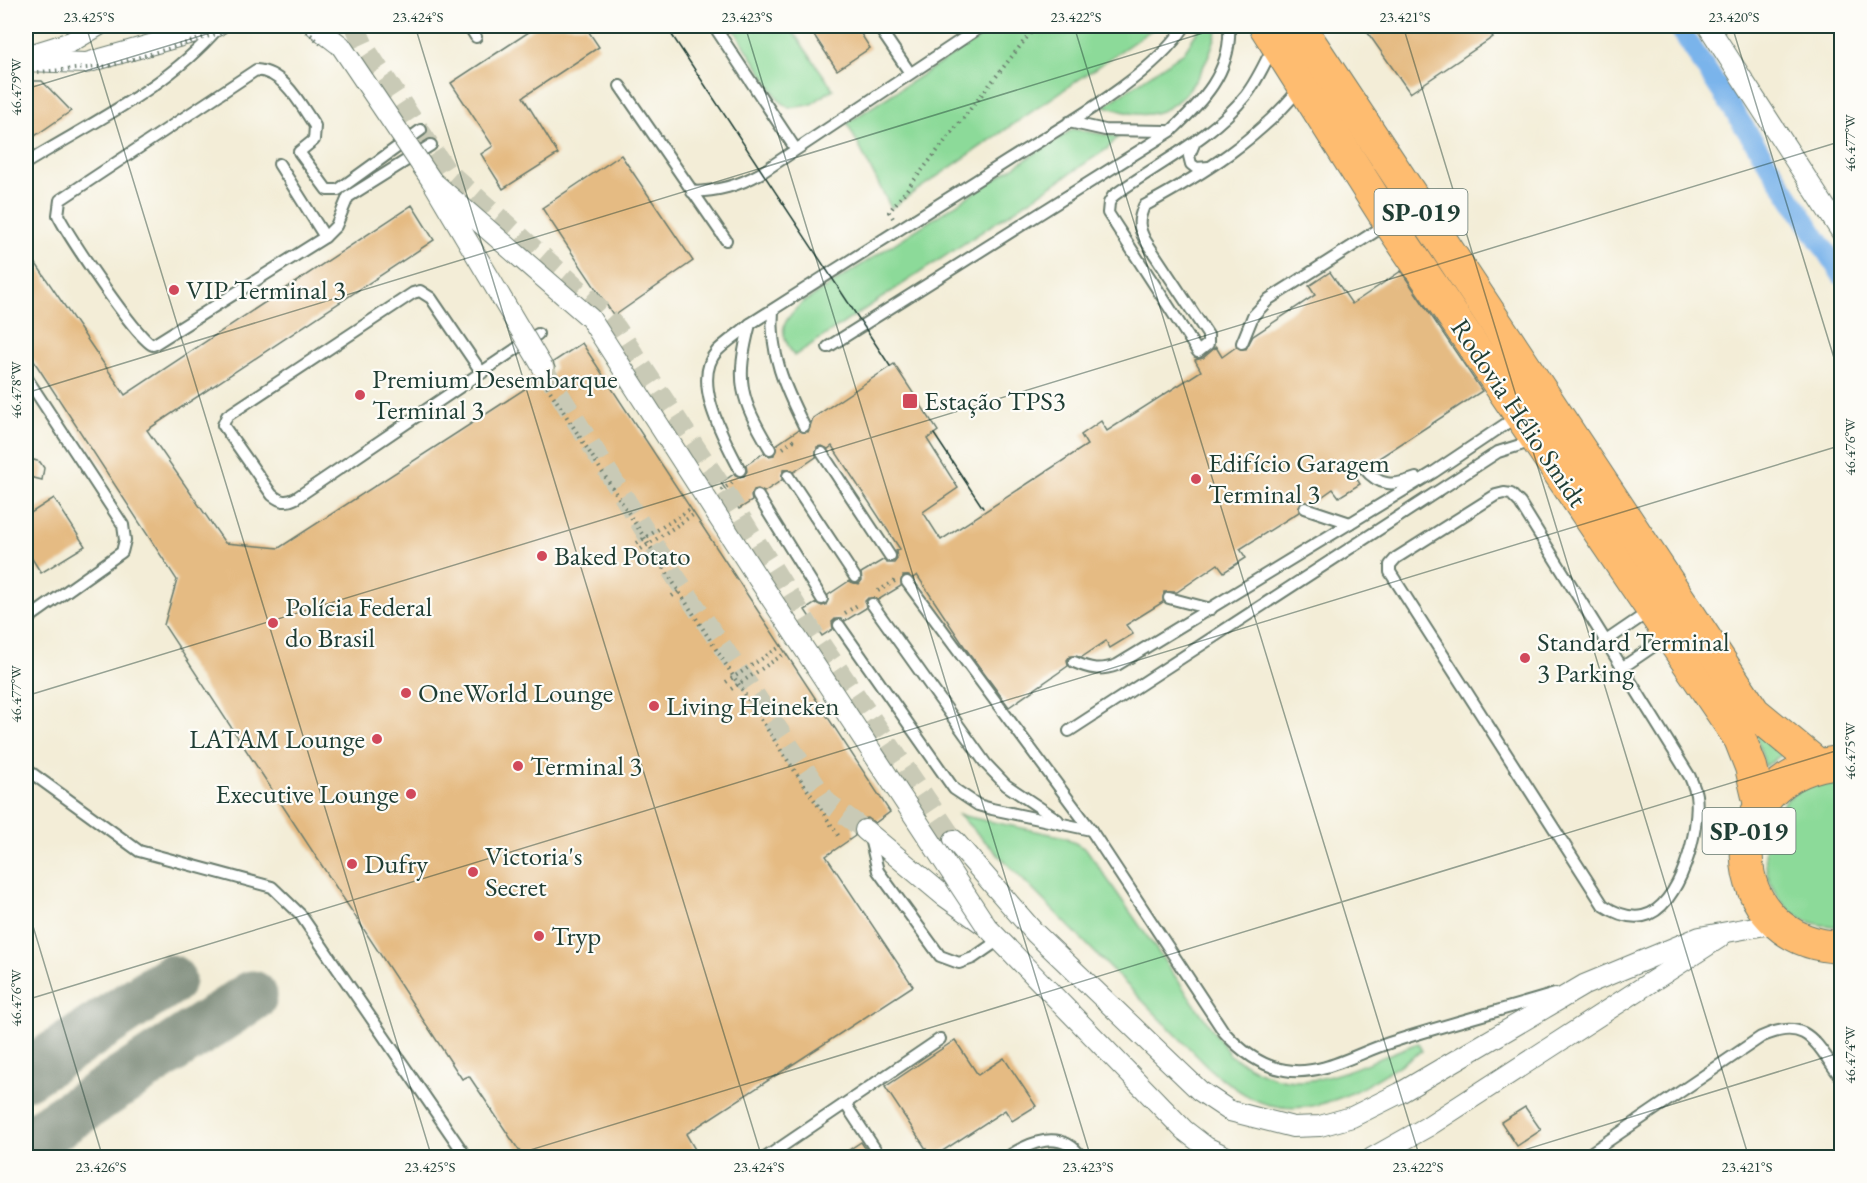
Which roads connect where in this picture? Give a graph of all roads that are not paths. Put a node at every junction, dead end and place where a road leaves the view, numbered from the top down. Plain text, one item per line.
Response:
1 (98, 26) edge
2 (219, 26) edge
3 (315, 26) edge
4 (336, 26) edge
5 (469, 26) edge
6 (714, 26) edge
7 (878, 26) edge
8 (982, 26) edge
9 (1185, 26) edge
10 (1229, 26) edge
11 (1708, 26) edge
12 (1280, 31) edge
13 (476, 37) dead end
14 (341, 46) junction
15 (26, 56) edge
16 (26, 61) edge
17 (910, 73) junction
18 (1303, 84) junction
19 (620, 86) dead end
20 (1069, 122) junction
21 (422, 130) dead end
22 (1171, 131) junction
23 (1196, 141) junction
24 (431, 145) dead end
25 (795, 148) junction
26 (26, 163) edge
27 (279, 164) dead end
28 (1211, 166) junction
29 (432, 181) junction
30 (692, 192) junction
31 (1417, 205) junction
32 (1389, 222) junction
33 (1842, 233) edge
34 (325, 237) junction
35 (726, 240) dead end
36 (773, 310) junction
37 (750, 324) junction
38 (538, 334) dead end
39 (1242, 343) dead end
40 (828, 347) dead end
41 (482, 373) junction
42 (542, 373) tunnel mouth
43 (26, 377) edge
44 (1533, 413) junction
45 (804, 426) dead end
46 (770, 449) dead end
47 (822, 453) dead end
48 (1364, 468) dead end
49 (740, 470) dead end
50 (1434, 472) junction
51 (788, 476) dead end
52 (758, 496) dead end
53 (1305, 508) dead end
54 (1350, 523) junction
55 (890, 556) dead end
56 (855, 577) dead end
57 (906, 582) dead end
58 (822, 598) dead end
59 (1169, 598) dead end
60 (1665, 601) junction
61 (872, 604) dead end
62 (1211, 609) junction
63 (26, 620) edge
64 (839, 625) dead end
65 (1682, 627) junction
66 (1606, 641) junction
67 (1074, 662) dead end
68 (1623, 667) junction
69 (1069, 731) dead end
70 (1829, 763) edge
71 (26, 769) edge
72 (1760, 805) junction
73 (1064, 823) junction
74 (1091, 830) junction
75 (867, 832) joint
76 (954, 840) tunnel mouth
77 (997, 905) dead end
78 (1776, 923) junction
79 (1730, 931) junction
80 (993, 933) junction
81 (1035, 933) junction
82 (1836, 949) edge
83 (1584, 985) junction
84 (940, 1039) dead end
85 (1842, 1079) edge
86 (846, 1105) junction
87 (467, 1158) edge
88 (765, 1158) edge
89 (881, 1158) edge
90 (1006, 1158) edge
91 (1082, 1158) edge
92 (1229, 1158) edge
93 (1372, 1158) edge
94 (1583, 1158) edge

1 - 15 street
2 - 16 street
2 - 26 lane
3 - 14 street
4 - 14 street
5 - 13 lane
6 - 25 lane
7 - 17 lane
8 - 17 lane
9 - 20 lane
10 - 22 lane
11 - 33 street
12 - 18 main road, Rodovia Hélio Smidt / SP-019
12 - 23 lane
12 - 31 main road, Rodovia Hélio Smidt / SP-019
14 - 29 street, bridge
17 - 25 lane
18 - 28 lane
18 - 32 main road, Rodovia Hélio Smidt / SP-019
19 - 30 lane
20 - 22 lane
20 - 36 lane
21 - 34 lane
22 - 40 lane
23 - 28 lane
23 - 28 lane
24 - 34 lane
25 - 30 lane
27 - 34 lane
29 - 42 street, bridge
29 - 80 street, bridge
30 - 35 lane
31 - 32 lane
31 - 44 main road, Rodovia Hélio Smidt / SP-019
32 - 39 lane
32 - 44 main road, Rodovia Hélio Smidt / SP-019
36 - 37 lane
36 - 45 lane
37 - 46 lane
37 - 49 lane
38 - 41 lane
41 - 41 lane
43 - 63 lane
44 - 50 lane
44 - 60 main road, Rodovia Hélio Smidt / SP-019
44 - 60 main road, Rodovia Hélio Smidt / SP-019
44 - 69 lane
47 - 55 lane
48 - 50 lane
50 - 54 lane
51 - 56 lane
52 - 58 lane
53 - 54 lane
54 - 62 lane
57 - 74 lane
59 - 62 lane
60 - 65 main road, Rodovia Hélio Smidt / SP-019
60 - 66 lane
61 - 73 lane
62 - 67 lane
64 - 73 lane
65 - 68 lane
65 - 70 main road, Rodovia Hélio Smidt / SP-019
65 - 72 main road, Rodovia Hélio Smidt / SP-019
66 - 68 lane
66 - 68 lane
70 - 72 main road, SP-019
71 - 87 lane
72 - 78 main road, SP-019
73 - 74 lane
74 - 83 lane
75 - 80 street
75 - 80 lane
76 - 81 street
77 - 81 lane
78 - 79 street
78 - 82 main road, SP-019
79 - 83 street
79 - 93 street
80 - 92 street
81 - 83 street
84 - 86 lane
85 - 94 lane
86 - 88 lane
86 - 89 lane
90 - 91 lane

